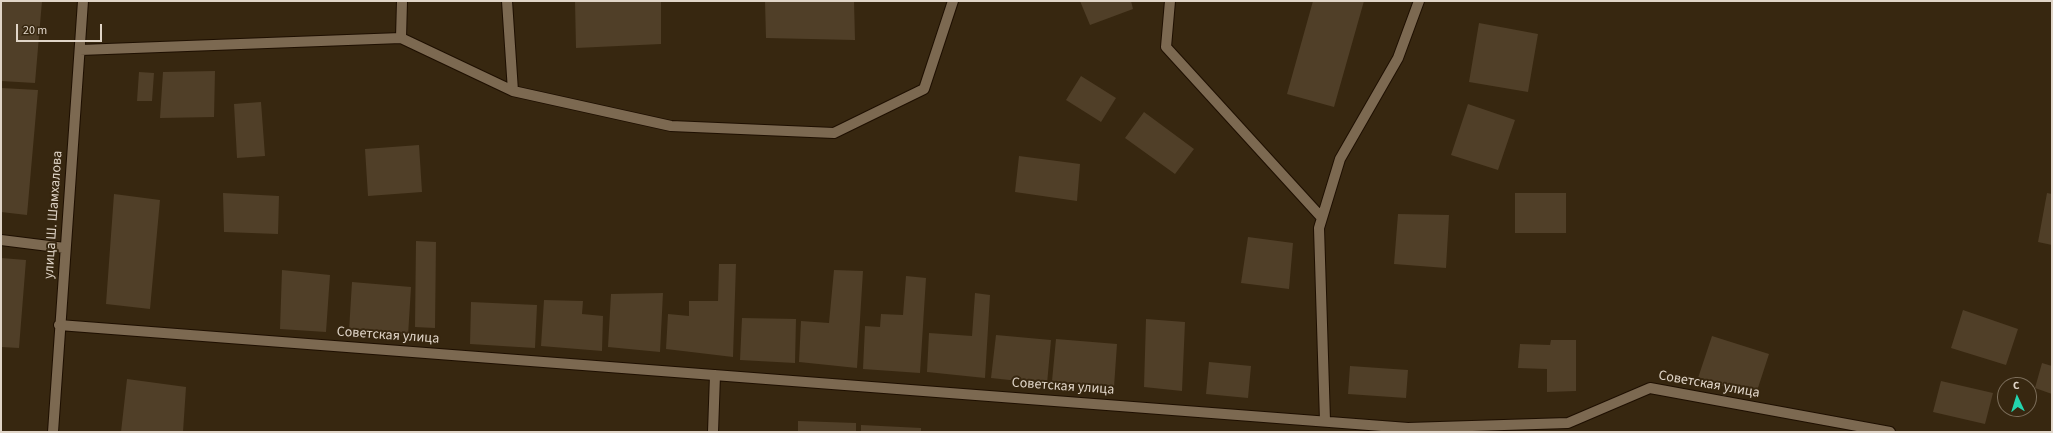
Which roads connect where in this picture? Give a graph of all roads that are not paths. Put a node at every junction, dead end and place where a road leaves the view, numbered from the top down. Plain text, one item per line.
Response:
1 (83, 1) edge
2 (402, 1) edge
3 (507, 1) edge
4 (953, 1) edge
5 (1170, 1) edge
6 (1419, 1) edge
7 (401, 38) junction
8 (80, 50) junction
9 (513, 92) junction
10 (1322, 218) junction
11 (1, 240) edge
12 (65, 248) junction
13 (59, 325) junction
14 (715, 375) junction
15 (1324, 421) junction
16 (1408, 430) edge
17 (53, 432) edge
18 (713, 432) edge
19 (1890, 432) edge

1 - 8 street, улица Ш. Шамхалова
2 - 7 street
3 - 9 street
4 - 9 street
5 - 10 street
6 - 10 street
7 - 8 street
7 - 9 street
8 - 12 street, улица Ш. Шамхалова
10 - 15 street
11 - 12 street
12 - 13 street, улица Ш. Шамхалова
13 - 14 street, Советская улица
13 - 17 street, улица Ш. Шамхалова
14 - 15 street, Советская улица
14 - 18 street
15 - 16 street, Советская улица
16 - 19 street, Советская улица

